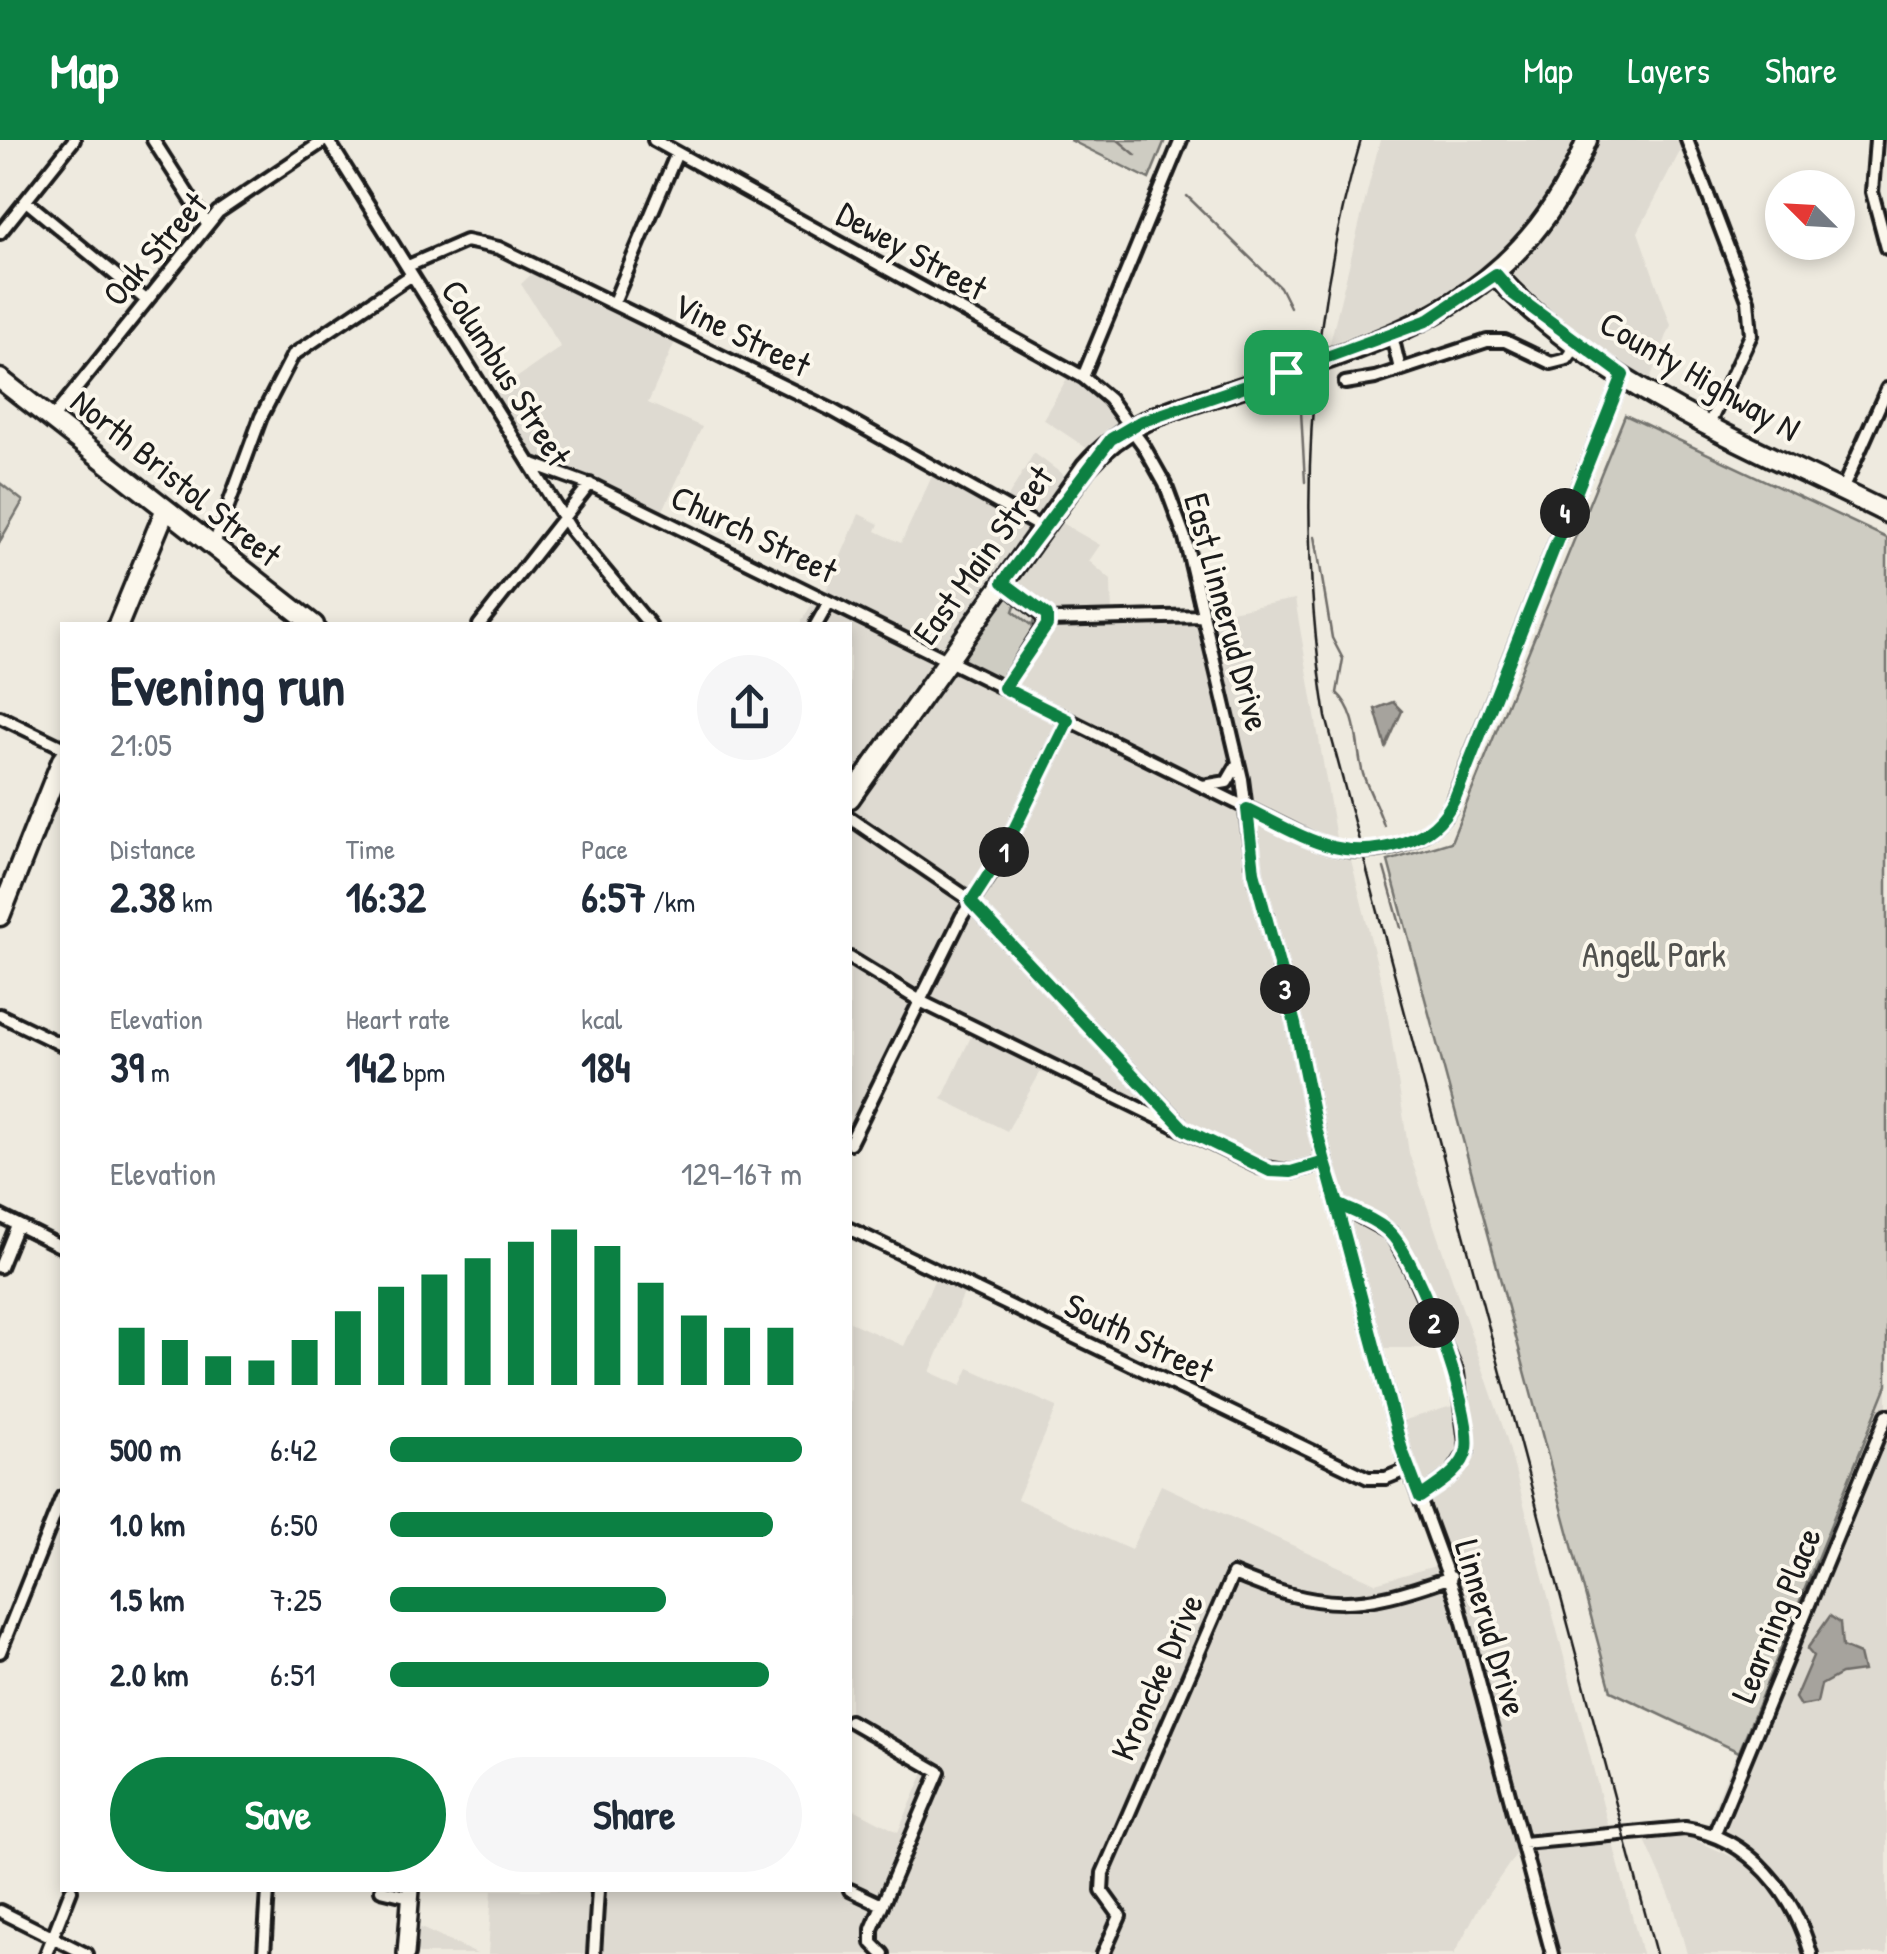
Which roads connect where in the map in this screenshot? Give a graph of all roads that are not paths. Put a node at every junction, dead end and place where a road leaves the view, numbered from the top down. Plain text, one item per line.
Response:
1 (74, 140) edge
2 (153, 140) edge
3 (326, 140) edge
4 (654, 140) edge
5 (1182, 140) edge
6 (1587, 140) edge
7 (1687, 140) edge
8 (1876, 140) edge
9 (677, 153) junction
10 (26, 201) junction
11 (208, 224) junction
12 (0, 234) edge
13 (1887, 248) edge
14 (410, 270) junction
15 (1496, 274) junction
16 (146, 300) junction
17 (614, 302) junction
18 (1392, 336) junction
19 (1578, 344) junction
20 (1400, 369) junction
21 (1623, 375) junction
22 (1083, 377) junction
23 (0, 379) edge
24 (1345, 382) dead end
25 (1887, 389) edge
26 (50, 420) junction
27 (1710, 424) junction
28 (1129, 428) junction
29 (533, 464) junction
30 (590, 484) junction
31 (1842, 490) junction
32 (165, 511) junction
33 (1887, 513) edge
34 (563, 516) junction
35 (186, 527) junction
36 (1042, 528) junction
37 (213, 548) junction
38 (147, 555) junction
39 (1008, 586) junction
40 (828, 602) junction
41 (1203, 616) junction
42 (1046, 617) junction
43 (119, 622) edge
44 (310, 622) edge
45 (481, 622) edge
46 (648, 622) edge
47 (818, 622) edge
48 (947, 661) junction
49 (1004, 688) junction
50 (0, 717) edge
51 (1068, 720) junction
52 (60, 746) edge
53 (1238, 762) junction
54 (60, 765) edge
55 (1198, 785) junction
56 (852, 795) edge
57 (1247, 809) junction
58 (852, 819) edge
59 (971, 902) junction
60 (0, 916) edge
61 (852, 959) edge
62 (922, 1002) junction
63 (0, 1014) edge
64 (60, 1044) edge
65 (1184, 1129) junction
66 (852, 1140) edge
67 (1325, 1162) junction
68 (1338, 1204) junction
69 (0, 1216) edge
70 (17, 1224) junction
71 (852, 1231) edge
72 (60, 1246) edge
73 (0, 1267) edge
74 (1887, 1415) edge
75 (1408, 1469) junction
76 (1420, 1497) junction
77 (60, 1501) edge
78 (1450, 1577) junction
79 (0, 1652) edge
80 (852, 1722) edge
81 (1714, 1835) junction
82 (1523, 1843) junction
83 (852, 1891) edge
84 (70, 1892) edge
85 (268, 1892) edge
86 (598, 1892) edge
87 (410, 1894) edge
88 (882, 1904) junction
89 (0, 1912) edge
90 (52, 1937) junction
91 (46, 1954) edge
92 (86, 1954) edge
93 (264, 1954) edge
94 (406, 1954) edge
95 (594, 1954) edge
96 (883, 1954) edge
97 (1103, 1954) edge
98 (1552, 1954) edge
99 (1811, 1954) edge

1 - 10 street
2 - 11 street
3 - 11 street, Oak Street
3 - 14 street, Columbus Street
4 - 9 street, Dewey Street
5 - 22 street
6 - 15 main road, East Main Street
7 - 27 street
8 - 13 street
9 - 17 street
9 - 22 street, Dewey Street
10 - 12 street
10 - 16 street
11 - 16 street, Oak Street
14 - 17 street, Vine Street
14 - 29 street, Columbus Street
14 - 37 street, Vine Street
15 - 18 main road, East Main Street
15 - 19 main road, County Highway N
16 - 26 street, Oak Street
17 - 36 street, Vine Street
18 - 20 street
18 - 28 main road, East Main Street
19 - 20 street
19 - 21 main road, County Highway N
20 - 24 street
21 - 27 main road, County Highway N
21 - 57 street, Church Street
22 - 28 street, Dewey Street
23 - 26 main road, North Bristol Street
25 - 31 street
26 - 32 main road, North Bristol Street
27 - 31 main road, County Highway N
28 - 36 main road, East Main Street
28 - 41 street, East Linnerud Drive
29 - 30 street, Church Street
29 - 34 street, Columbus Street
30 - 34 street
30 - 40 street, Church Street
31 - 33 main road, County Highway N
32 - 35 main road, North Bristol Street
32 - 38 main road
34 - 45 street
34 - 46 street, Columbus Street
35 - 37 main road, North Bristol Street
35 - 38 main road
36 - 39 main road, East Main Street
37 - 44 main road, North Bristol Street
38 - 43 main road
39 - 42 street
39 - 48 main road, East Main Street
40 - 47 street
40 - 48 street, Church Street
41 - 42 street
41 - 53 street, East Linnerud Drive
42 - 49 street
48 - 49 street, Church Street
48 - 56 main road, East Main Street
49 - 51 street, Church Street
50 - 52 street
51 - 55 street, Church Street
51 - 59 street
53 - 55 street, East Linnerud Drive
53 - 57 street, East Linnerud Drive
54 - 60 main road
55 - 57 street, Church Street
57 - 67 street, East Linnerud Drive
58 - 59 street
59 - 62 street
59 - 65 street
61 - 62 street
62 - 65 street
62 - 66 street
63 - 64 street
65 - 67 street
67 - 68 street, East Linnerud Drive
68 - 75 street, Linnerud Drive
68 - 76 street
69 - 70 street
70 - 72 street
70 - 73 street
71 - 75 street, South Street
74 - 81 street, Learning Place
75 - 76 street, Linnerud Drive
76 - 78 street, Linnerud Drive
77 - 79 street
78 - 82 street, Linnerud Drive
78 - 97 street, Kroncke Drive
80 - 88 street
81 - 82 street
81 - 99 street
82 - 98 street, Linnerud Drive
83 - 88 street
84 - 90 street
85 - 93 street
86 - 95 street
87 - 94 main road
88 - 96 street
89 - 90 street
90 - 91 street
90 - 92 street

